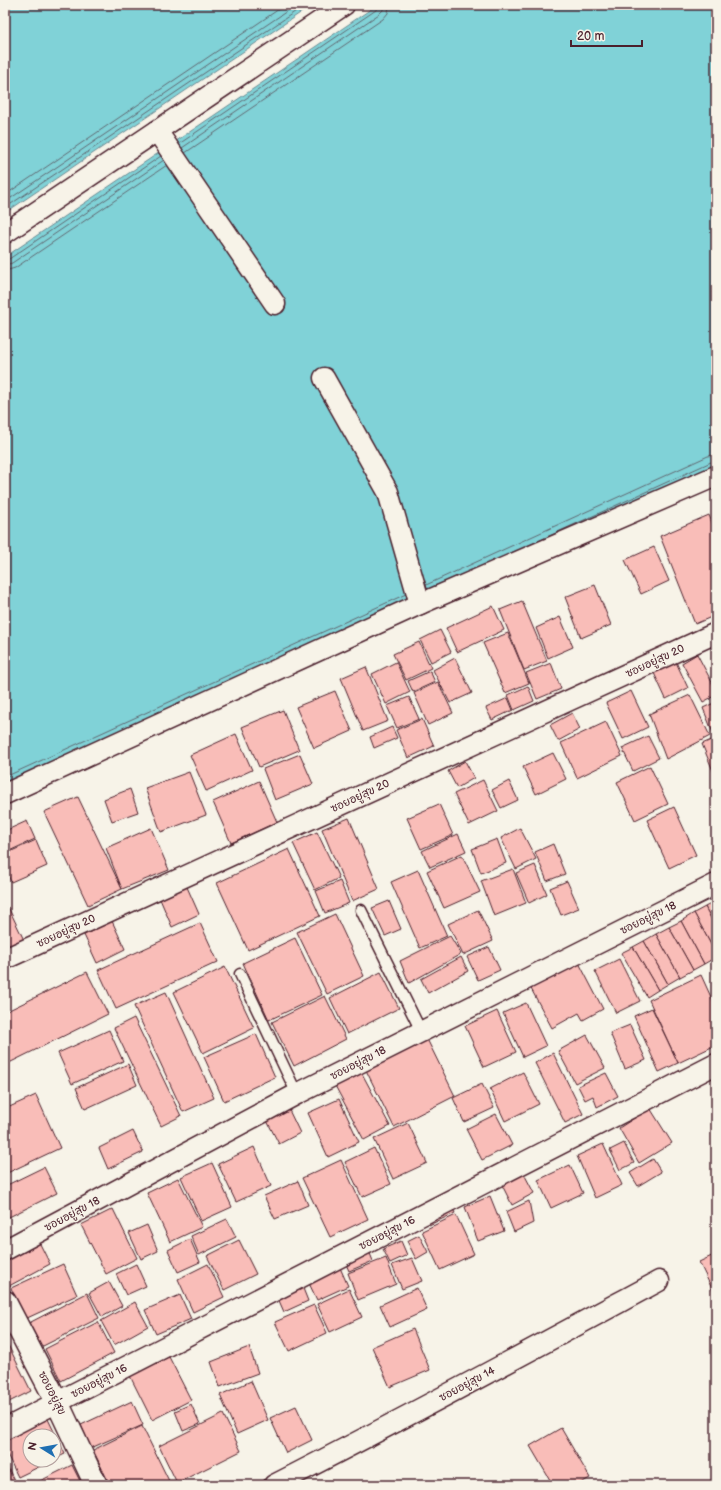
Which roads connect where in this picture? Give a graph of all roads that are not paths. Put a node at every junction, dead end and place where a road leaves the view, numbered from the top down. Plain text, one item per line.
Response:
1 (344, 5) edge
2 (157, 131) junction
3 (5, 233) edge
4 (275, 304) dead end
5 (324, 378) dead end
6 (716, 476) edge
7 (420, 604) junction
8 (716, 633) edge
9 (5, 794) edge
10 (716, 884) edge
11 (361, 910) dead end
12 (5, 959) edge
13 (240, 974) dead end
14 (421, 1031) junction
15 (716, 1064) edge
16 (297, 1094) junction
17 (5, 1250) edge
18 (659, 1281) dead end
19 (5, 1302) edge
20 (57, 1402) junction
21 (5, 1430) edge
22 (96, 1485) edge
23 (274, 1485) edge

1 - 2 street
2 - 3 street
2 - 4 street
5 - 7 street
6 - 7 street
7 - 9 street
8 - 12 street, ซอยอยู่สุข 20
10 - 14 street, ซอยอยู่สุข 18
11 - 14 lane
13 - 16 lane
14 - 16 street, ซอยอยู่สุข 18
15 - 20 street, ซอยอยู่สุข 16
16 - 17 street, ซอยอยู่สุข 18
18 - 23 street, ซอยอยู่สุข 14
19 - 20 street, ซอยอยู่สุข
20 - 21 street, ซอยอยู่สุข 16
20 - 22 street, ซอยอยู่สุข

